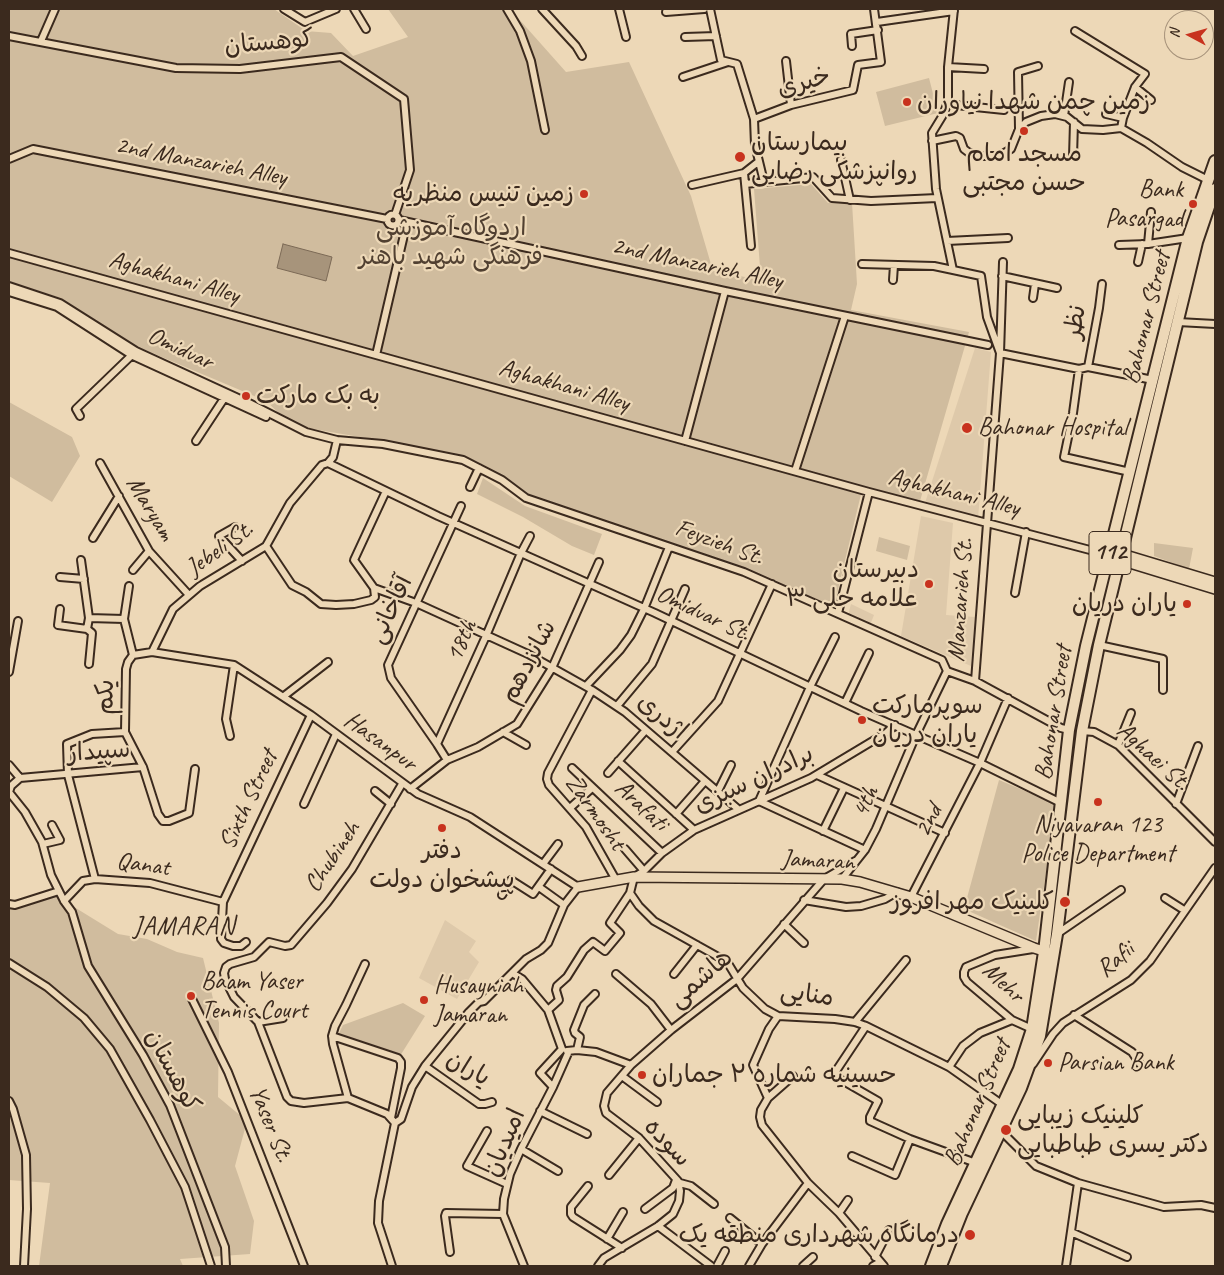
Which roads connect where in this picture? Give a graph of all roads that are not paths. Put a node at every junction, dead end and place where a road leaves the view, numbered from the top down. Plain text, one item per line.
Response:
1 (55, 9) edge
2 (284, 9) edge
3 (336, 9) edge
4 (354, 9) edge
5 (507, 9) edge
6 (542, 9) edge
7 (620, 9) edge
8 (704, 9) edge
9 (710, 9) edge
10 (874, 9) edge
11 (954, 10) edge
12 (666, 12) dead end
13 (877, 22) junction
14 (366, 29) dead end
15 (878, 30) junction
16 (1075, 31) dead end
17 (9, 36) edge
18 (716, 36) junction
19 (626, 37) dead end
20 (685, 37) dead end
21 (41, 41) junction
22 (852, 46) dead end
23 (582, 56) dead end
24 (786, 61) dead end
25 (728, 62) junction
26 (948, 66) junction
27 (1038, 66) dead end
28 (984, 69) dead end
29 (683, 77) dead end
30 (1069, 82) dead end
31 (1135, 87) junction
32 (1151, 100) dead end
33 (948, 102) junction
34 (791, 105) junction
35 (1004, 110) dead end
36 (1106, 114) dead end
37 (1064, 116) junction
38 (1123, 118) junction
39 (754, 119) junction
40 (1074, 122) junction
41 (1121, 128) junction
42 (545, 130) dead end
43 (1019, 130) junction
44 (932, 141) junction
45 (1073, 157) dead end
46 (9, 159) edge
47 (841, 160) dead end
48 (1215, 161) edge
49 (758, 162) junction
50 (744, 173) junction
51 (1208, 180) junction
52 (764, 182) junction
53 (745, 184) junction
54 (692, 185) dead end
55 (1215, 192) edge
56 (937, 198) junction
57 (850, 200) junction
58 (1151, 212) dead end
59 (397, 217) junction
60 (388, 219) junction
61 (407, 222) junction
62 (1008, 238) dead end
63 (1188, 238) junction
64 (947, 241) junction
65 (1145, 244) junction
66 (1119, 245) dead end
67 (751, 246) dead end
68 (9, 253) edge
69 (1003, 262) dead end
70 (1138, 262) dead end
71 (862, 264) dead end
72 (894, 265) junction
73 (953, 270) junction
74 (1002, 276) junction
75 (893, 280) dead end
76 (1035, 284) junction
77 (1102, 284) dead end
78 (9, 286) edge
79 (1057, 288) dead end
80 (725, 291) junction
81 (9, 292) edge
82 (1033, 298) dead end
83 (42, 299) junction
84 (845, 316) junction
85 (1178, 322) junction
86 (1215, 324) edge
87 (988, 345) dead end
88 (134, 353) junction
89 (1000, 353) junction
90 (376, 355) junction
91 (1088, 367) junction
92 (1079, 369) junction
93 (1153, 380) junction
94 (225, 397) junction
95 (80, 416) dead end
96 (305, 434) junction
97 (196, 441) dead end
98 (337, 441) junction
99 (685, 441) junction
100 (331, 460) junction
101 (100, 463) dead end
102 (479, 468) junction
103 (795, 471) junction
104 (1130, 472) junction
105 (470, 487) dead end
106 (386, 491) junction
107 (869, 492) junction
108 (119, 496) junction
109 (461, 506) dead end
110 (986, 522) junction
111 (454, 523) junction
112 (235, 527) dead end
113 (1026, 532) junction
114 (530, 536) dead end
115 (93, 538) dead end
116 (266, 546) junction
117 (669, 546) junction
118 (149, 551) junction
119 (521, 553) junction
120 (1116, 556) junction
121 (81, 560) dead end
122 (242, 561) junction
123 (599, 562) dead end
124 (134, 570) dead end
125 (60, 577) dead end
126 (84, 579) junction
127 (1215, 582) edge
128 (772, 584) junction
129 (590, 585) junction
130 (129, 586) dead end
131 (374, 588) junction
132 (685, 589) dead end
133 (1215, 590) edge
134 (1015, 593) dead end
135 (189, 596) junction
136 (416, 603) junction
137 (60, 609) dead end
138 (644, 609) junction
139 (838, 613) junction
140 (89, 618) junction
141 (124, 619) junction
142 (18, 621) dead end
143 (672, 622) junction
144 (87, 629) junction
145 (486, 636) junction
146 (835, 637) dead end
147 (1099, 645) junction
148 (152, 652) junction
149 (739, 653) junction
150 (869, 653) dead end
151 (133, 655) junction
152 (328, 662) dead end
153 (88, 664) dead end
154 (234, 665) junction
155 (552, 668) junction
156 (947, 671) junction
157 (9, 672) edge
158 (975, 681) junction
159 (810, 687) junction
160 (589, 688) junction
161 (1163, 690) dead end
162 (284, 696) junction
163 (1008, 698) junction
164 (845, 703) junction
165 (617, 706) junction
166 (1131, 713) dead end
167 (311, 715) junction
168 (895, 726) junction
169 (1069, 730) junction
170 (646, 731) junction
171 (1082, 731) junction
172 (125, 732) junction
173 (503, 732) junction
174 (336, 734) junction
175 (916, 735) junction
176 (230, 736) dead end
177 (437, 744) junction
178 (526, 746) dead end
179 (1118, 746) junction
180 (1198, 746) dead end
181 (672, 752) junction
182 (447, 760) junction
183 (618, 761) junction
184 (980, 764) junction
185 (9, 765) edge
186 (731, 766) dead end
187 (143, 767) junction
188 (572, 768) dead end
189 (195, 769) dead end
190 (608, 773) dead end
191 (68, 774) junction
192 (816, 775) junction
193 (20, 778) junction
194 (705, 781) junction
195 (402, 784) junction
196 (592, 788) junction
197 (844, 788) junction
198 (410, 789) junction
199 (375, 791) dead end
200 (718, 791) junction
201 (759, 801) junction
202 (1061, 803) junction
203 (304, 804) dead end
204 (391, 804) junction
205 (1176, 804) junction
206 (886, 807) junction
207 (570, 808) junction
208 (738, 809) junction
209 (676, 814) junction
210 (52, 825) dead end
211 (694, 830) junction
212 (823, 831) junction
213 (945, 834) junction
214 (1215, 842) edge
215 (43, 844) junction
216 (558, 844) dead end
217 (624, 848) dead end
218 (865, 850) junction
219 (662, 853) junction
220 (855, 861) junction
221 (543, 864) junction
222 (1215, 868) edge
223 (551, 869) junction
224 (644, 871) junction
225 (634, 877) junction
226 (95, 879) junction
227 (824, 879) junction
228 (842, 879) junction
229 (616, 880) junction
230 (539, 887) junction
231 (578, 887) junction
232 (1121, 890) dead end
233 (59, 891) junction
234 (897, 892) junction
235 (630, 893) junction
236 (502, 895) dead end
237 (911, 897) junction
238 (1165, 898) dead end
239 (804, 900) junction
240 (64, 901) junction
241 (223, 902) junction
242 (9, 904) edge
243 (564, 905) junction
244 (1184, 910) junction
245 (784, 924) junction
246 (1057, 934) junction
247 (246, 942) dead end
248 (804, 943) dead end
249 (696, 945) junction
250 (1044, 951) junction
251 (906, 960) dead end
252 (9, 963) edge
253 (365, 964) dead end
254 (512, 973) junction
255 (616, 974) dead end
256 (674, 974) dead end
257 (737, 979) junction
258 (595, 994) dead end
259 (192, 999) dead end
260 (548, 1010) junction
261 (1074, 1015) junction
262 (778, 1016) junction
263 (283, 1018) dead end
264 (1012, 1020) junction
265 (258, 1022) junction
266 (855, 1022) junction
267 (866, 1026) junction
268 (671, 1030) junction
269 (1032, 1030) junction
270 (332, 1036) junction
271 (562, 1049) junction
272 (577, 1050) junction
273 (569, 1052) junction
274 (1140, 1064) dead end
275 (631, 1065) junction
276 (425, 1066) junction
277 (949, 1067) junction
278 (1029, 1069) junction
279 (622, 1076) junction
280 (792, 1076) dead end
281 (553, 1087) junction
282 (348, 1098) junction
283 (768, 1098) junction
284 (9, 1101) edge
285 (492, 1102) dead end
286 (657, 1102) dead end
287 (604, 1106) joint
288 (1003, 1106) junction
289 (540, 1111) junction
290 (393, 1121) junction
291 (487, 1131) dead end
292 (1001, 1131) junction
293 (587, 1134) dead end
294 (639, 1138) junction
295 (910, 1140) junction
296 (521, 1149) junction
297 (852, 1156) dead end
298 (976, 1163) junction
299 (558, 1170) dead end
300 (609, 1175) dead end
301 (678, 1182) junction
302 (1078, 1182) junction
303 (808, 1183) junction
304 (507, 1184) junction
305 (588, 1186) dead end
306 (848, 1200) dead end
307 (714, 1204) dead end
308 (1215, 1208) edge
309 (645, 1209) dead end
310 (623, 1212) dead end
311 (839, 1213) junction
312 (504, 1214) junction
313 (730, 1218) dead end
314 (658, 1226) junction
315 (889, 1230) dead end
316 (1071, 1232) junction
317 (607, 1239) junction
318 (762, 1244) junction
319 (622, 1248) junction
320 (725, 1251) dead end
321 (450, 1252) dead end
322 (813, 1257) dead end
323 (1127, 1257) dead end
324 (880, 1262) edge
325 (706, 1265) edge
326 (24, 1266) edge
327 (211, 1266) edge
328 (226, 1266) edge
329 (304, 1266) edge
330 (392, 1266) edge
331 (524, 1266) edge
332 (598, 1266) edge
333 (717, 1266) edge
334 (749, 1266) edge
335 (802, 1266) edge
336 (873, 1266) edge
337 (931, 1266) edge
338 (941, 1266) edge
339 (1066, 1266) edge

1 - 21 street
2 - 3 street
4 - 14 street
5 - 42 street
6 - 23 street
7 - 19 street
8 - 12 street
9 - 18 street
10 - 13 street, خیری
11 - 13 street
11 - 26 street
13 - 15 street, خیری
15 - 22 street
15 - 34 street, خیری
16 - 31 street
17 - 21 street, کوهستان
18 - 20 street
18 - 25 street
21 - 59 street, کوهستان
24 - 34 street
25 - 29 street
25 - 39 street
26 - 28 street
26 - 33 street
27 - 43 street
30 - 37 street
31 - 32 street
31 - 38 street
33 - 35 street
33 - 44 street
34 - 39 street, خیری
36 - 38 street
37 - 40 street
37 - 43 street
38 - 41 street
39 - 49 street
40 - 41 street
40 - 45 street
41 - 51 street
43 - 44 street
44 - 56 street
46 - 60 street, 2nd Manzarieh Alley
47 - 57 street
48 - 51 main road, Bahonar Street / 112
49 - 50 street
49 - 52 street
50 - 53 street
50 - 54 street
51 - 63 main road, Bahonar Street / 112
52 - 53 street
52 - 57 street
53 - 67 street
55 - 85 main road, Bahonar Street / 112
56 - 57 street
56 - 64 street
58 - 65 street
59 - 60 street
59 - 60 street
59 - 61 street, 2nd Manzarieh Alley
61 - 80 street, 2nd Manzarieh Alley
61 - 90 street
62 - 64 street
63 - 65 street
63 - 93 main road, Bahonar Street / 112
64 - 73 street
65 - 66 street
65 - 70 street
68 - 90 street, Aghakhani Alley
69 - 74 street
71 - 72 street
72 - 73 street
72 - 75 street
73 - 89 street, Manzarieh St.
74 - 76 street
74 - 89 street
76 - 79 street
76 - 82 street
77 - 91 street, نظر
78 - 83 street
80 - 84 street, 2nd Manzarieh Alley
80 - 99 street
81 - 83 street
83 - 88 street
84 - 87 street, 2nd Manzarieh Alley
84 - 103 street
85 - 86 street
85 - 120 main road, Bahonar Street / 112
88 - 94 street
88 - 95 street
88 - 96 street, Omidvar
89 - 92 street
89 - 110 street, Manzarieh St.
90 - 99 street, Aghakhani Alley
91 - 92 street
91 - 93 street
92 - 104 street
93 - 104 main road, Bahonar Street / 112
94 - 96 street
94 - 97 street
96 - 98 street
98 - 100 street
98 - 102 street, Feyzieh St.
99 - 103 street, Aghakhani Alley
100 - 106 street, Omidvar St.
100 - 116 street, Jebeli St.
101 - 108 street, Maryam
102 - 105 street
102 - 117 street, Feyzieh St.
103 - 107 street, Aghakhani Alley
104 - 120 main road, Bahonar Street / 112
106 - 111 street, Omidvar St.
106 - 131 street
107 - 110 street, Aghakhani Alley
107 - 139 street
108 - 115 street
108 - 118 street, Maryam
109 - 111 street, آقاخانی
110 - 113 street, Aghakhani Alley
110 - 158 street, Manzarieh St.
111 - 119 street, Omidvar St.
111 - 136 street, آقاخانی
112 - 122 street
113 - 120 street, Aghakhani Alley
113 - 134 street
114 - 119 street, 18th
116 - 122 street, Jebeli St.
116 - 131 street
117 - 128 street, Feyzieh St.
117 - 138 street, Zarmosht
118 - 124 street
118 - 135 street, Maryam
119 - 129 street, Omidvar St.
119 - 145 street, 18th
120 - 127 main road
120 - 133 main road
120 - 147 main road, Bahonar Street / 112
120 - 169 main road, Bahonar Street / 112
121 - 126 street
122 - 135 street, Jebeli St.
123 - 129 street, شانزدهم
125 - 126 street
126 - 140 street
128 - 139 street, Feyzieh St.
128 - 149 street
129 - 138 street, Omidvar St.
129 - 155 street, شانزدهم
130 - 141 street, یکم
131 - 136 street, اژدری
132 - 143 street
135 - 148 street, Jebeli St.
136 - 145 street, اژدری
136 - 177 street, آقاخانی
137 - 144 street
138 - 143 street, Omidvar St.
138 - 160 street, Zarmosht
139 - 156 street, Feyzieh St.
140 - 141 street
140 - 144 street
141 - 151 street, یکم
142 - 157 street
143 - 149 street, Omidvar St.
143 - 165 street
144 - 153 street
145 - 155 street, اژدری
145 - 177 street, 18th
146 - 159 street
147 - 161 street
147 - 171 main road, Bahonar Street / 112
148 - 151 street, یکم
148 - 154 street, Hasanpur
149 - 159 street, Omidvar St.
149 - 181 street
150 - 164 street
151 - 172 street, یکم
152 - 162 street
154 - 162 street, Hasanpur
154 - 176 street
155 - 160 street, اژدری
155 - 173 street, شانزدهم
156 - 158 street, Feyzieh St.
156 - 175 street, 4th
158 - 163 street, Feyzieh St.
159 - 164 street, Omidvar St.
159 - 201 street
160 - 165 street, اژدری
160 - 207 street, Zarmosht
162 - 167 street, Hasanpur
163 - 169 street, Feyzieh St.
163 - 184 street, 2nd
164 - 168 street, Omidvar St.
165 - 170 street, اژدری
166 - 179 street
167 - 174 street, Hasanpur
167 - 241 street, Sixth Street
168 - 175 street, Omidvar St.
168 - 192 street, برادران سبزی
169 - 171 main road
169 - 202 main road, Bahonar Street / 112
170 - 181 street, اژدری
170 - 183 street
171 - 179 street, Aghaei St.
171 - 246 main road, Bahonar Street / 112
172 - 187 street, یکم
172 - 191 street
173 - 178 street
173 - 182 street, شانزدهم
174 - 195 street, Hasanpur
174 - 203 street
175 - 184 street, Omidvar St.
175 - 206 street, 4th
177 - 182 street, آقاخانی
179 - 205 street, Aghaei St.
180 - 205 street
181 - 194 street, اژدری
182 - 198 street, شانزدهم
183 - 190 street
183 - 209 street
184 - 202 street, Omidvar St.
184 - 213 street, 2nd
185 - 193 street
186 - 200 street
187 - 189 street, سپیدار
187 - 191 street, سپیدار
188 - 196 street, Arafati
191 - 193 street, سپیدار
191 - 226 street
192 - 197 street
192 - 201 street, برادران سبزی
193 - 215 street, کوهستان
194 - 200 street, اژدری
194 - 209 street
195 - 198 street, Hasanpur
195 - 204 street, Chubineh
196 - 207 street
196 - 219 street, Arafati
197 - 206 street
197 - 212 street
198 - 221 street, Hasanpur
199 - 204 street
200 - 208 street, اژدری
201 - 208 street, برادران سبزی
201 - 212 street
202 - 250 main road, Bahonar Street / 112
204 - 265 street, Chubineh
205 - 214 street, Aghaei St.
206 - 213 street
206 - 218 street, 4th
207 - 229 street, Zarmosht
208 - 211 street, برادران سبزی
209 - 211 street
210 - 215 street
211 - 219 street, برادران سبزی
212 - 218 street
213 - 237 street, 2nd
215 - 233 street, کوهستان
216 - 221 street
217 - 224 street
218 - 220 street, 4th
219 - 224 street, برادران سبزی
220 - 227 street, هاشمی
220 - 228 street, 4th
221 - 223 street, Hasanpur
222 - 244 street, Rafii
223 - 230 street
223 - 231 street, Hasanpur
224 - 225 street, برادران سبزی
225 - 227 main road, Jamaran
225 - 229 main road, Jamaran
225 - 235 street
226 - 240 street, Qanat
226 - 241 street, Qanat
227 - 228 main road, Jamaran
227 - 239 street, هاشمی
228 - 234 main road, Jamaran
229 - 231 main road, Jamaran
230 - 236 street
230 - 243 street
231 - 243 street
232 - 246 street
233 - 240 street, کوهستان
233 - 242 street
234 - 237 main road, Jamaran
234 - 239 street
235 - 249 street, منایی
235 - 260 street
237 - 250 main road, Jamaran
238 - 244 street
239 - 245 street, هاشمی
240 - 328 street, کوهستان
241 - 247 street
243 - 254 street
244 - 261 street, Rafii
245 - 248 street
245 - 257 street, هاشمی
246 - 250 main road, Bahonar Street / 112
249 - 256 street
249 - 257 street, منایی
250 - 264 street, Mehr
250 - 269 main road, Bahonar Street / 112
250 - 278 main road, Bahonar Street / 112
251 - 266 street
252 - 327 street, کوهستان
253 - 270 street
254 - 260 street
254 - 276 street
255 - 268 street
257 - 262 street, منایی
257 - 268 street, هاشمی
258 - 272 street
259 - 329 street, Yaser St.
260 - 271 street
261 - 274 street
261 - 278 street, Rafii
262 - 266 street, منایی
262 - 283 street
263 - 265 street
264 - 269 street, Mehr
264 - 277 street
265 - 282 street
266 - 267 street, منایی
267 - 277 street, منایی
267 - 295 street
268 - 275 street, هاشمی
269 - 288 main road, Bahonar Street / 112
270 - 282 street
270 - 290 street
271 - 273 street
271 - 281 street, امیدیان
272 - 273 street
272 - 275 street
273 - 281 street
275 - 279 street, هاشمی
276 - 285 street, یاران
276 - 290 street
277 - 288 street, منایی
278 - 292 main road, Bahonar Street / 112
279 - 286 street
279 - 287 street, هاشمی
280 - 283 street
281 - 289 street, امیدیان
282 - 290 street
283 - 303 street
284 - 326 street
287 - 294 street, سوده
288 - 298 main road, Bahonar Street / 112
289 - 293 street
289 - 296 street, امیدیان
290 - 330 street
291 - 304 street
292 - 302 street
292 - 338 main road, Bahonar Street / 112
294 - 300 street
294 - 301 street, سوده
295 - 297 street
295 - 298 street
296 - 299 street
296 - 304 street, امیدیان
298 - 337 main road, Bahonar Street / 112
301 - 307 street
301 - 309 street
301 - 314 street, سوده
302 - 308 street
302 - 316 street
303 - 311 street
303 - 318 street
304 - 312 street, امیدیان
305 - 317 street
306 - 311 street
310 - 317 street
311 - 324 street
312 - 321 street
312 - 331 street, امیدیان
313 - 318 street
314 - 319 street, سوده
314 - 325 street
315 - 324 street
316 - 323 street
316 - 339 street
317 - 319 street
318 - 334 street
319 - 332 street, سوده
320 - 333 street
322 - 335 street
324 - 336 street

